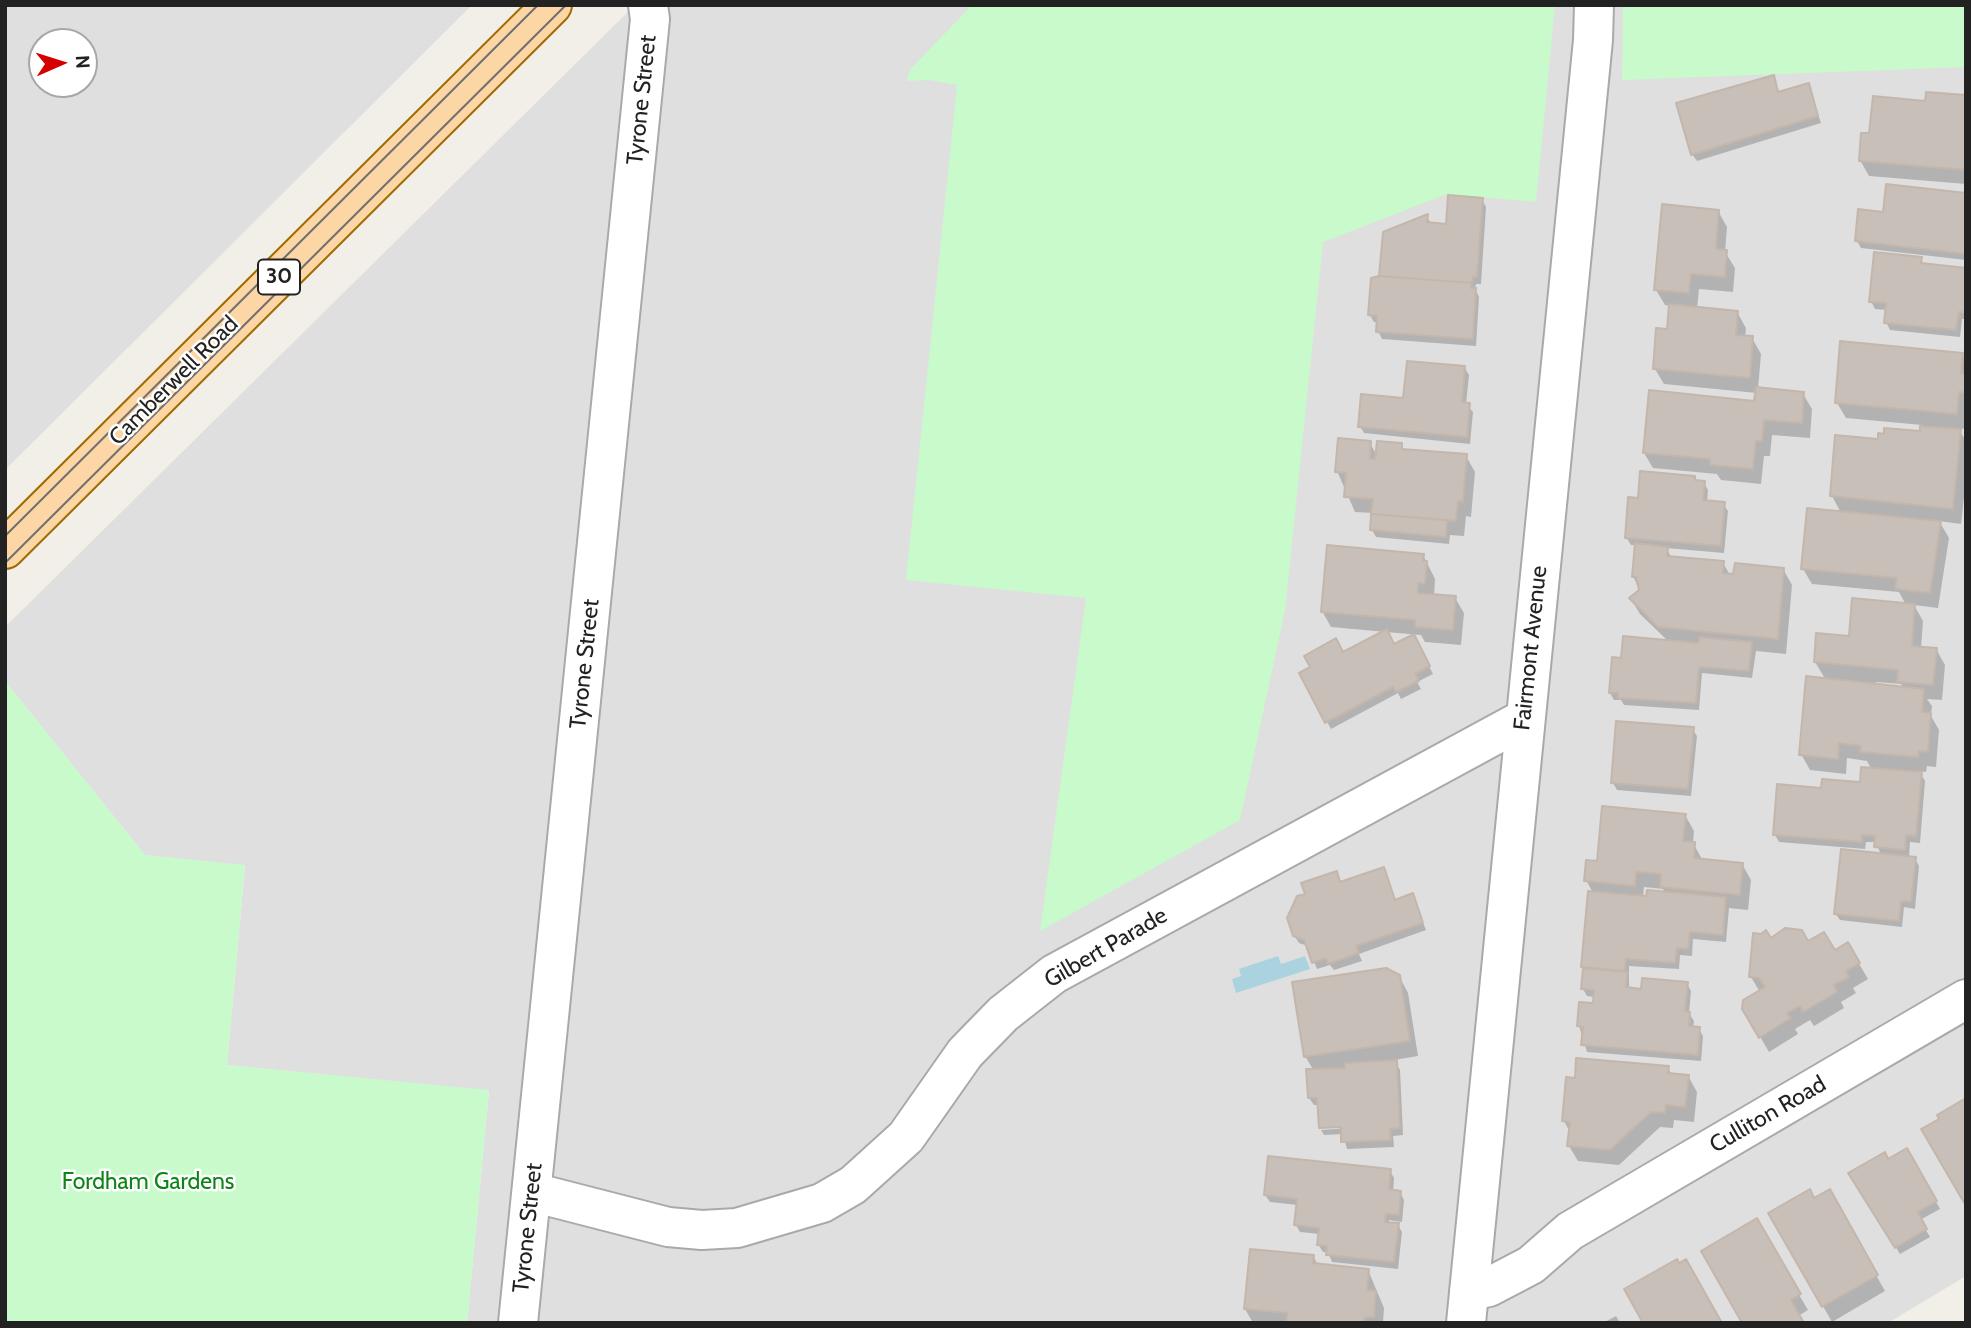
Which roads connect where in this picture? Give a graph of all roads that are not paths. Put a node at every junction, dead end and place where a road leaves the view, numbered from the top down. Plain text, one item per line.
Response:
1 (552, 5) edge
2 (648, 5) edge
3 (1594, 5) edge
4 (5, 549) edge
5 (1524, 719) junction
6 (1966, 999) edge
7 (532, 1192) junction
8 (1570, 1231) junction
9 (1474, 1253) junction
10 (1468, 1307) edge
11 (518, 1323) edge

1 - 4 main road, Camberwell Road / 30
2 - 7 street, Tyrone Street
3 - 5 street, Fairmont Avenue
5 - 7 street, Gilbert Parade
5 - 9 street, Fairmont Avenue
6 - 8 street, Culliton Road
7 - 11 street, Tyrone Street
8 - 9 street, Culliton Road
8 - 10 street, Culliton Road
9 - 10 street, Fairmont Avenue

